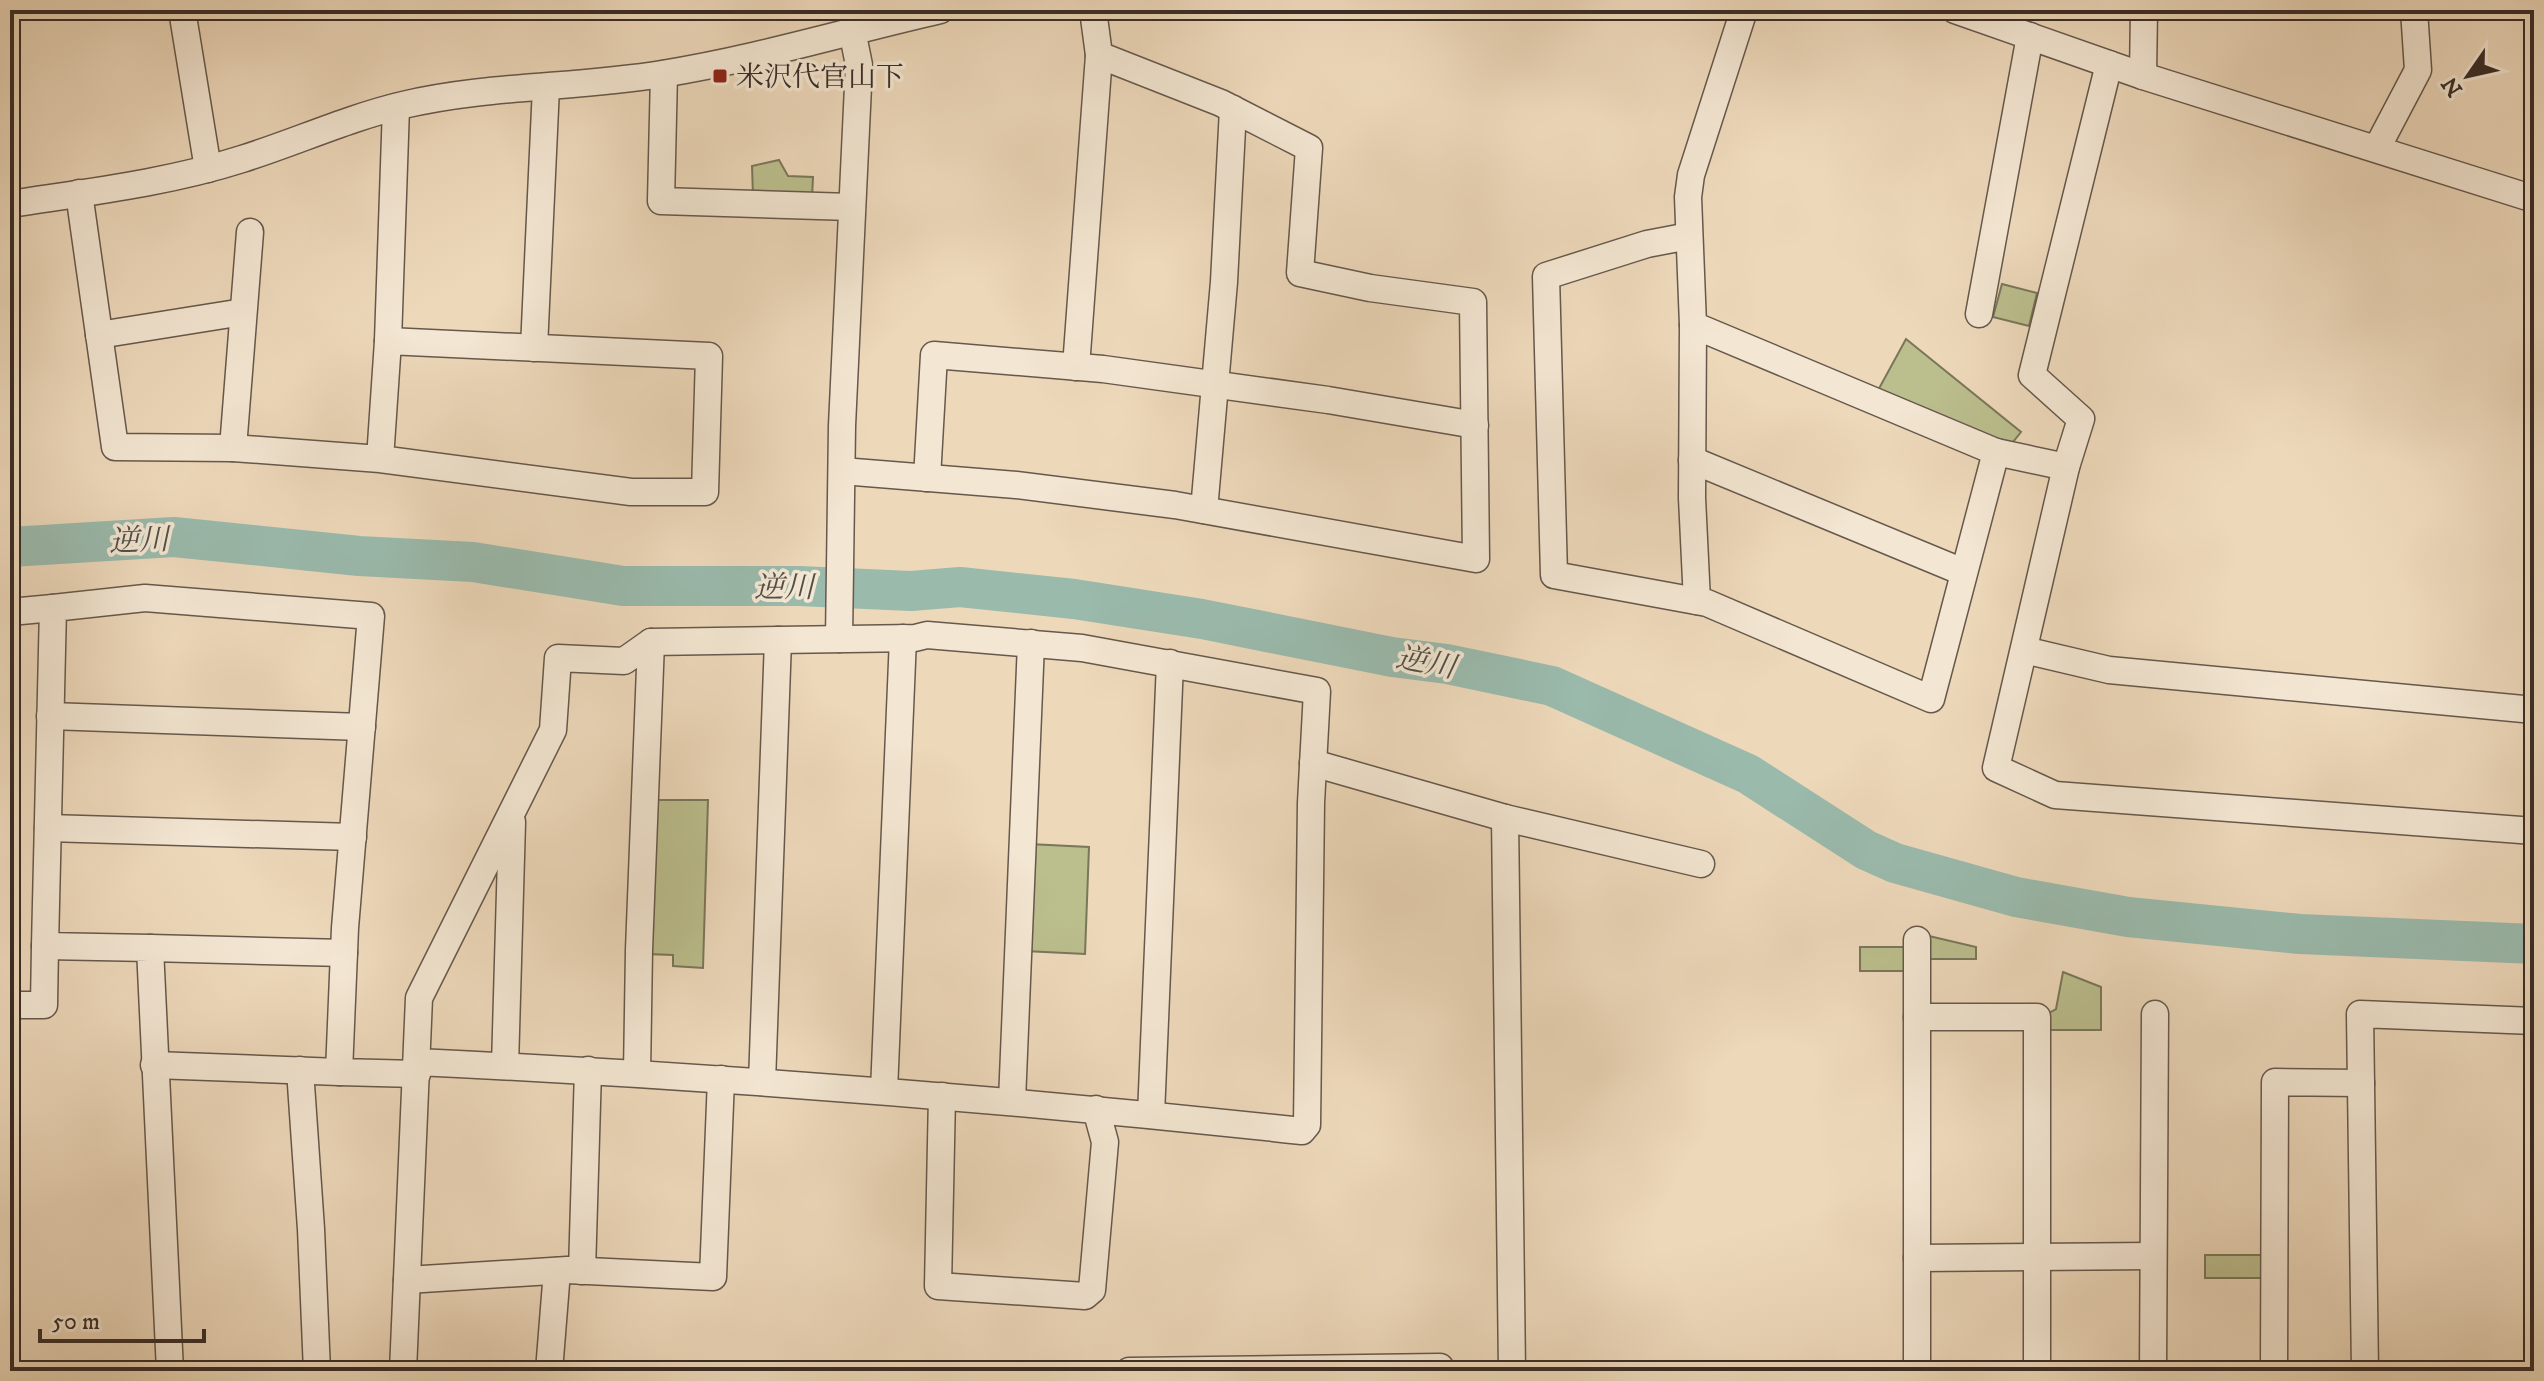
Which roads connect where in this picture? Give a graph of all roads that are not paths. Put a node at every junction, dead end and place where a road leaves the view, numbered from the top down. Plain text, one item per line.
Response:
1 (182, 10) edge
2 (940, 10) edge
3 (1093, 10) edge
4 (1744, 10) edge
5 (1955, 10) edge
6 (2144, 10) edge
7 (2414, 10) edge
8 (852, 30) junction
9 (2030, 36) junction
10 (1099, 55) junction
11 (2109, 64) junction
12 (664, 74) junction
13 (2143, 76) junction
14 (546, 87) junction
15 (396, 107) junction
16 (1233, 109) junction
17 (2377, 148) junction
18 (208, 169) junction
19 (79, 193) junction
20 (2534, 199) edge
21 (10, 204) edge
22 (851, 207) junction
23 (250, 232) dead end
24 (1689, 236) junction
25 (243, 312) junction
26 (1979, 314) dead end
27 (1693, 325) junction
28 (99, 335) junction
29 (388, 341) junction
30 (534, 348) junction
31 (1076, 367) junction
32 (1215, 385) junction
33 (1475, 425) junction
34 (233, 448) junction
35 (1996, 452) junction
36 (380, 459) junction
37 (1692, 460) junction
38 (2066, 467) junction
39 (842, 471) junction
40 (927, 478) junction
41 (1204, 510) junction
42 (1963, 572) junction
43 (1697, 601) junction
44 (53, 608) junction
45 (10, 612) edge
46 (839, 629) junction
47 (903, 638) junction
48 (778, 640) junction
49 (651, 642) junction
50 (1031, 643) junction
51 (2024, 650) junction
52 (1170, 663) junction
53 (2534, 710) edge
54 (50, 716) junction
55 (362, 727) junction
56 (1313, 763) junction
57 (512, 812) junction
58 (1505, 818) junction
59 (48, 828) junction
60 (2534, 831) edge
61 (353, 837) junction
62 (1701, 864) dead end
63 (1917, 940) dead end
64 (45, 946) junction
65 (150, 948) junction
66 (344, 953) junction
67 (10, 1005) edge
68 (2155, 1014) dead end
69 (1917, 1017) junction
70 (2534, 1021) edge
71 (154, 1065) junction
72 (505, 1066) junction
73 (417, 1068) junction
74 (300, 1070) junction
75 (588, 1070) junction
76 (339, 1072) junction
77 (637, 1073) junction
78 (721, 1079) junction
79 (762, 1082) junction
80 (2361, 1083) junction
81 (884, 1091) junction
82 (942, 1096) junction
83 (1012, 1101) junction
84 (1096, 1109) junction
85 (1151, 1115) junction
86 (2153, 1256) junction
87 (1917, 1258) junction
88 (2037, 1258) junction
89 (569, 1271) junction
90 (407, 1280) junction
91 (1189, 1370) edge
92 (170, 1371) edge
93 (317, 1371) edge
94 (403, 1371) edge
95 (549, 1371) edge
96 (1129, 1371) edge
97 (1440, 1371) edge
98 (1512, 1371) edge
99 (1917, 1371) edge
100 (2037, 1371) edge
101 (2153, 1371) edge
102 (2274, 1371) edge
103 (2365, 1371) edge

1 - 18 street
2 - 8 street
3 - 10 street
4 - 24 street
5 - 9 street
6 - 13 street
7 - 17 street
8 - 12 street
8 - 22 street
9 - 11 street
9 - 26 street
10 - 16 street
10 - 31 street
11 - 13 street
11 - 38 street
12 - 14 street
12 - 22 street
13 - 17 street
14 - 15 street
14 - 30 street
15 - 18 street
15 - 29 street
16 - 32 street
16 - 33 street
17 - 20 street
18 - 19 street
19 - 21 street
19 - 28 street
22 - 39 street
23 - 25 street
24 - 27 street
24 - 43 street
25 - 28 street
25 - 34 street
27 - 35 street
27 - 37 street
28 - 34 street
29 - 30 street
29 - 36 street
30 - 36 street
31 - 32 street
31 - 40 street
32 - 33 street
32 - 41 street
33 - 41 street
34 - 36 street
35 - 38 street
35 - 42 street
37 - 42 street
37 - 43 street
38 - 51 street
39 - 40 street
39 - 46 street
40 - 41 street
42 - 43 street
44 - 45 street
44 - 54 street
44 - 55 street
46 - 47 street
46 - 48 street
47 - 50 street
47 - 81 street
48 - 49 street
48 - 79 street
49 - 57 street
49 - 77 street
50 - 52 street
50 - 83 street
51 - 53 street
51 - 60 street
52 - 56 street
52 - 85 street
54 - 55 street
54 - 59 street
55 - 61 street
56 - 58 street
56 - 85 street
57 - 72 street
57 - 73 street
58 - 62 street
58 - 98 street
59 - 61 street
59 - 64 street
61 - 66 street
63 - 69 street
64 - 65 street
64 - 67 street
65 - 66 street
65 - 71 street
66 - 76 street
68 - 86 street
69 - 87 street
69 - 88 street
70 - 80 street
71 - 74 street
71 - 92 street
72 - 73 street
72 - 75 street
73 - 76 street
73 - 90 street
74 - 76 street
74 - 93 street
75 - 77 street
75 - 89 street
77 - 78 street
78 - 79 street
78 - 89 street
79 - 81 street
80 - 102 street
80 - 103 street
81 - 82 street
82 - 83 street
82 - 84 street
83 - 84 street
84 - 85 street
86 - 88 street
86 - 101 street
87 - 88 street
87 - 99 street
88 - 100 street
89 - 90 street
89 - 95 street
90 - 94 street
91 - 96 street
91 - 97 street

